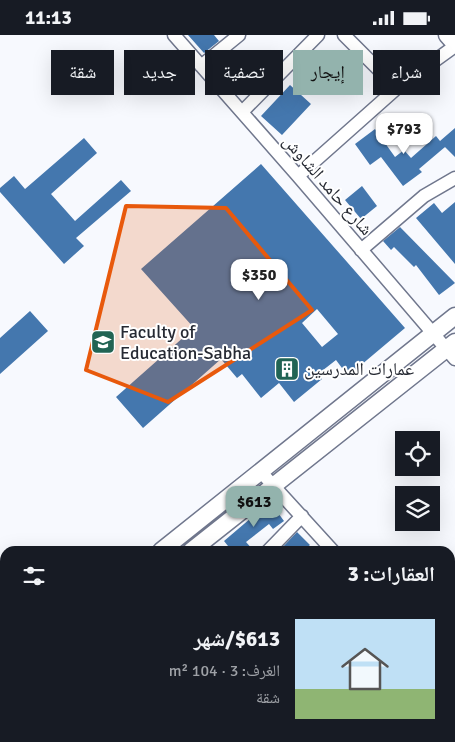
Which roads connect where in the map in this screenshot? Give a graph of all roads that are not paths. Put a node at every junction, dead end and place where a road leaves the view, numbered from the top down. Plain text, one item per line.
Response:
1 (174, 35) edge
2 (239, 35) edge
3 (318, 35) edge
4 (344, 35) edge
5 (447, 35) edge
6 (455, 45) edge
7 (440, 56) edge
8 (373, 64) edge
9 (201, 66) junction
10 (389, 95) edge
11 (242, 112) junction
12 (298, 176) junction
13 (455, 178) edge
14 (361, 250) junction
15 (455, 316) edge
16 (434, 335) junction
17 (452, 350) edge
18 (260, 471) junction
19 (274, 485) junction
20 (302, 517) junction
21 (167, 546) edge
22 (197, 546) edge
23 (273, 546) edge
24 (328, 546) edge

1 - 9 street, شارع حامد الشاوش
2 - 9 street
3 - 11 street
4 - 8 street
5 - 6 main road
6 - 7 street
9 - 11 street, شارع حامد الشاوش
10 - 12 street
11 - 12 street, شارع حامد الشاوش
12 - 14 street, شارع حامد الشاوش
13 - 14 street
14 - 16 street, شارع حامد الشاوش
15 - 16 main road
16 - 17 street, شارع حامد الشاوش
16 - 18 main road
17 - 19 main road
18 - 19 street
18 - 21 main road
19 - 20 street
19 - 22 main road
20 - 23 street
20 - 24 street

